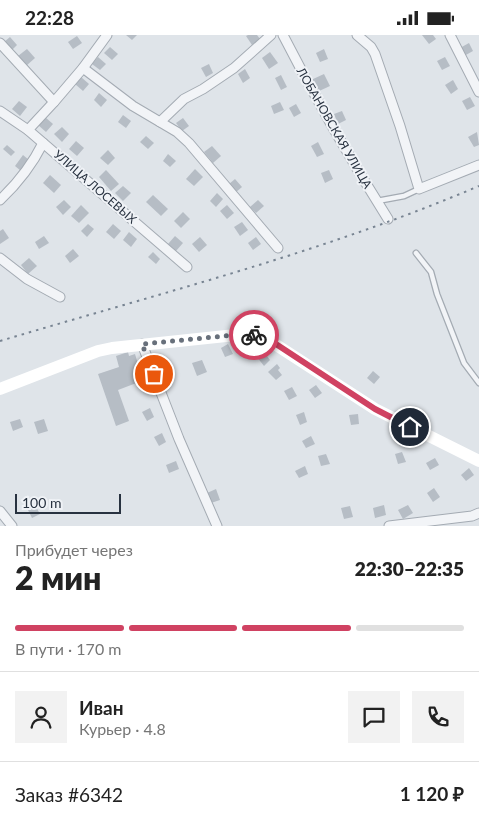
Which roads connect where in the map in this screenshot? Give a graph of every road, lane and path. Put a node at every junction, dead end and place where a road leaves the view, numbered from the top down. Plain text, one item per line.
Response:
1 (271, 35) edge
2 (283, 35) edge
3 (357, 35) edge
4 (450, 35) edge
5 (101, 37) edge
6 (0, 43) edge
7 (83, 68) junction
8 (479, 91) edge
9 (54, 102) junction
10 (0, 111) edge
11 (160, 122) junction
12 (28, 130) junction
13 (43, 143) junction
14 (479, 165) edge
15 (419, 189) junction
16 (0, 199) edge
17 (377, 201) junction
18 (388, 219) dead end
19 (278, 248) dead end
20 (416, 253) dead end
21 (0, 258) edge
22 (187, 267) dead end
23 (60, 297) dead end
24 (142, 344) junction
25 (479, 383) edge
26 (0, 389) edge
27 (479, 461) edge
28 (0, 511) edge
29 (475, 514) edge
30 (12, 526) edge
31 (217, 526) edge
32 (389, 526) edge
33 (463, 526) edge

1 - 11 street
2 - 17 street, ЛОБАНОВСКАЯ УЛИЦА
3 - 15 street
4 - 8 street
5 - 7 street
6 - 9 street
7 - 9 street
7 - 11 street
9 - 12 street
10 - 12 street, УЛИЦА ЛОСЕВЫХ
11 - 19 street
12 - 13 street, УЛИЦА ЛОСЕВЫХ
13 - 16 street
13 - 22 street, УЛИЦА ЛОСЕВЫХ
14 - 15 street
15 - 17 lane
17 - 18 street, ЛОБАНОВСКАЯ УЛИЦА
20 - 25 lane
21 - 23 street
24 - 26 main road
24 - 27 main road
24 - 31 street
28 - 30 street
29 - 32 street
29 - 33 street

